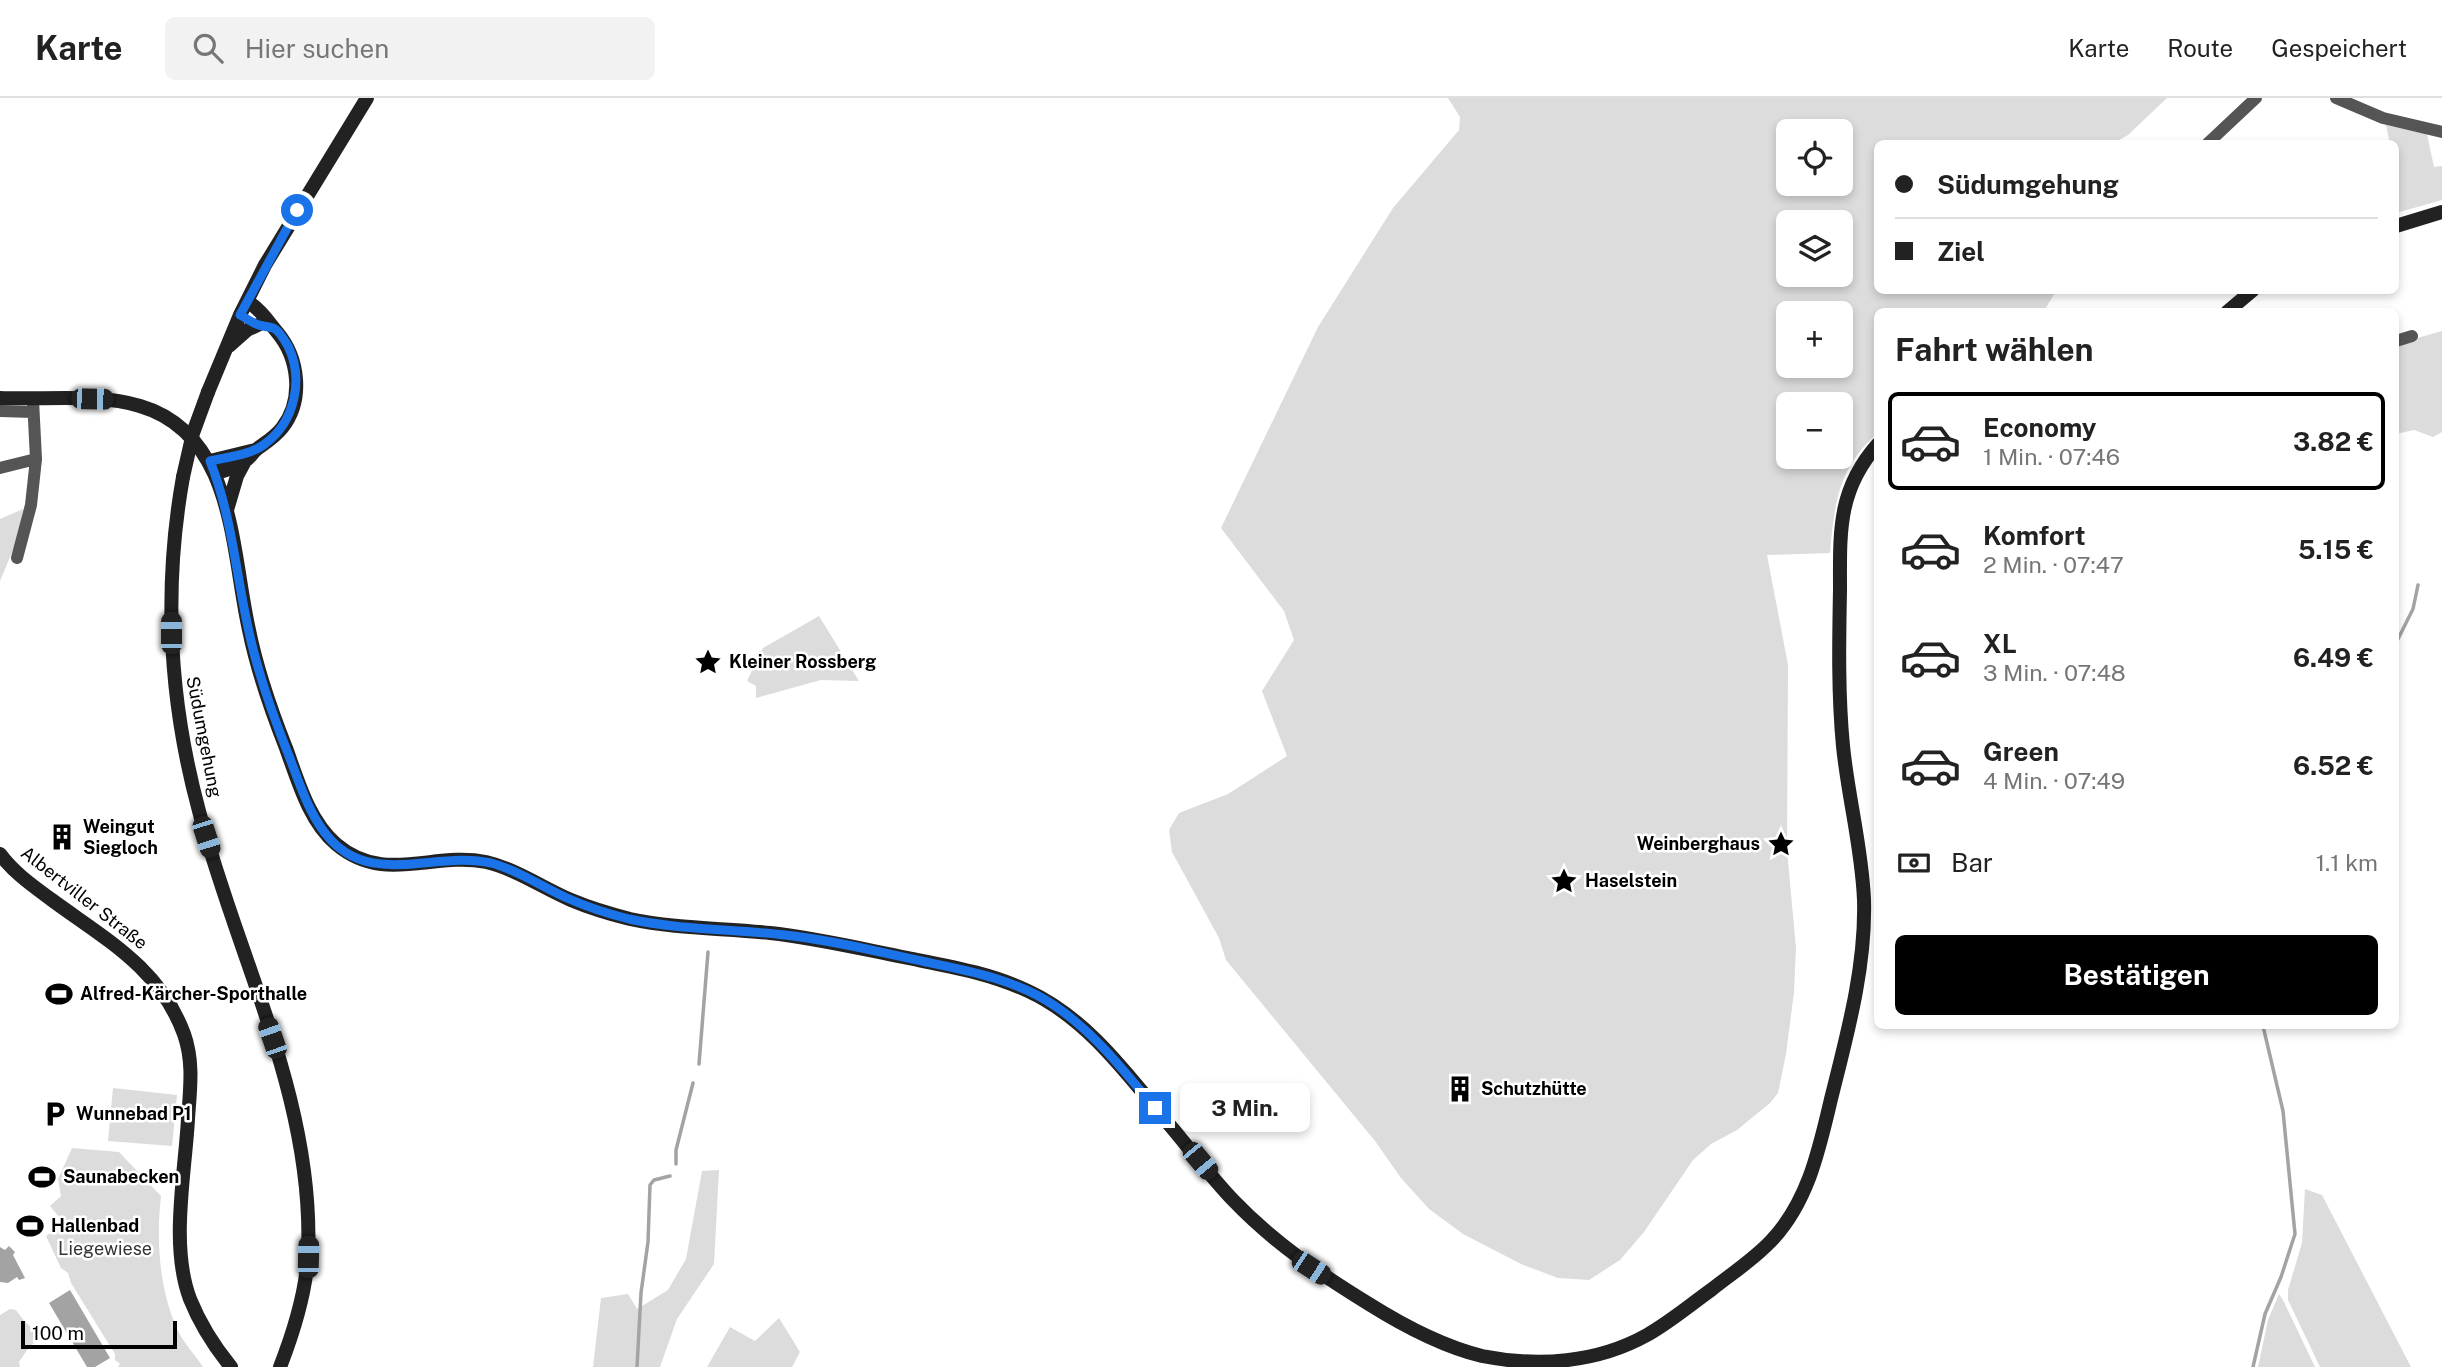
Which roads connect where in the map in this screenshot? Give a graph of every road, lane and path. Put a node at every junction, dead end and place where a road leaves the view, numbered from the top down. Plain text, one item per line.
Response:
1 (366, 98) edge
2 (2256, 98) edge
3 (2336, 98) edge
4 (2442, 132) edge
5 (2211, 140) edge
6 (2442, 212) edge
7 (2399, 225) edge
8 (2248, 294) edge
9 (247, 301) junction
10 (2232, 308) edge
11 (240, 315) junction
12 (258, 325) junction
13 (274, 328) junction
14 (2413, 336) dead end
15 (2399, 340) edge
16 (226, 349) junction
17 (0, 398) edge
18 (33, 406) junction
19 (0, 411) edge
20 (1874, 449) edge
21 (255, 450) junction
22 (36, 458) junction
23 (244, 463) junction
24 (212, 467) junction
25 (0, 468) edge
26 (227, 511) junction
27 (18, 558) dead end
28 (0, 854) edge
29 (282, 1362) edge
30 (231, 1367) edge

1 - 9 street, Südumgehung
2 - 5 street
3 - 4 street
6 - 7 street
8 - 10 street
9 - 11 street, Südumgehung
9 - 13 street
11 - 12 street
11 - 16 street, Südumgehung
12 - 13 street
12 - 16 street
13 - 21 street
14 - 15 street
16 - 29 street, Südumgehung, bridge
17 - 18 street
18 - 19 street
18 - 22 street
18 - 24 street
20 - 26 street
21 - 23 street
21 - 24 street
22 - 25 street
22 - 27 street
23 - 24 street
23 - 26 street
24 - 26 street
28 - 30 street, Albertviller Straße

